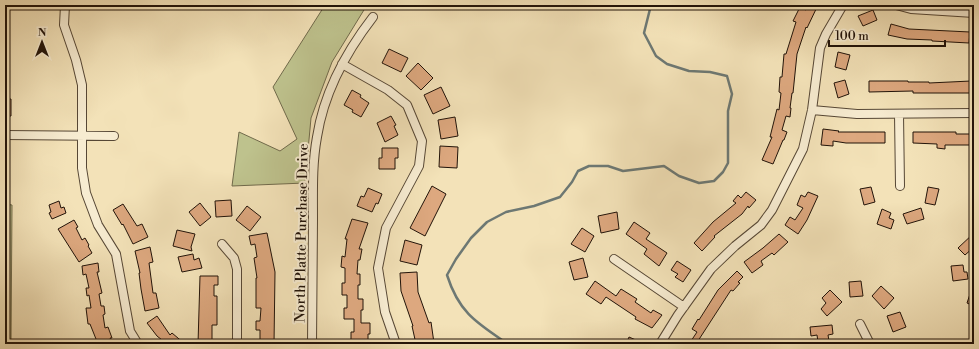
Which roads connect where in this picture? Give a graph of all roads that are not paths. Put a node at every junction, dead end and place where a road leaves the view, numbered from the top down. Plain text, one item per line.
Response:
1 (65, 5) edge
2 (843, 5) edge
3 (896, 5) edge
4 (974, 13) edge
5 (373, 17) dead end
6 (342, 64) junction
7 (812, 110) junction
8 (974, 113) edge
9 (899, 114) junction
10 (5, 135) edge
11 (82, 135) junction
12 (114, 136) dead end
13 (900, 186) dead end
14 (222, 244) dead end
15 (614, 259) dead end
16 (684, 308) junction
17 (860, 324) dead end
18 (138, 344) edge
19 (237, 344) edge
20 (312, 344) edge
21 (396, 344) edge
22 (660, 344) edge
23 (870, 344) edge

1 - 11 street
2 - 7 street
3 - 4 street
5 - 6 street, North Platte Purchase Drive
6 - 20 street, North Platte Purchase Drive
6 - 21 street
7 - 9 street
7 - 16 street
8 - 9 street
9 - 13 street
10 - 11 street
11 - 12 street
11 - 18 street
14 - 19 street
15 - 16 street
16 - 22 street
17 - 23 street

